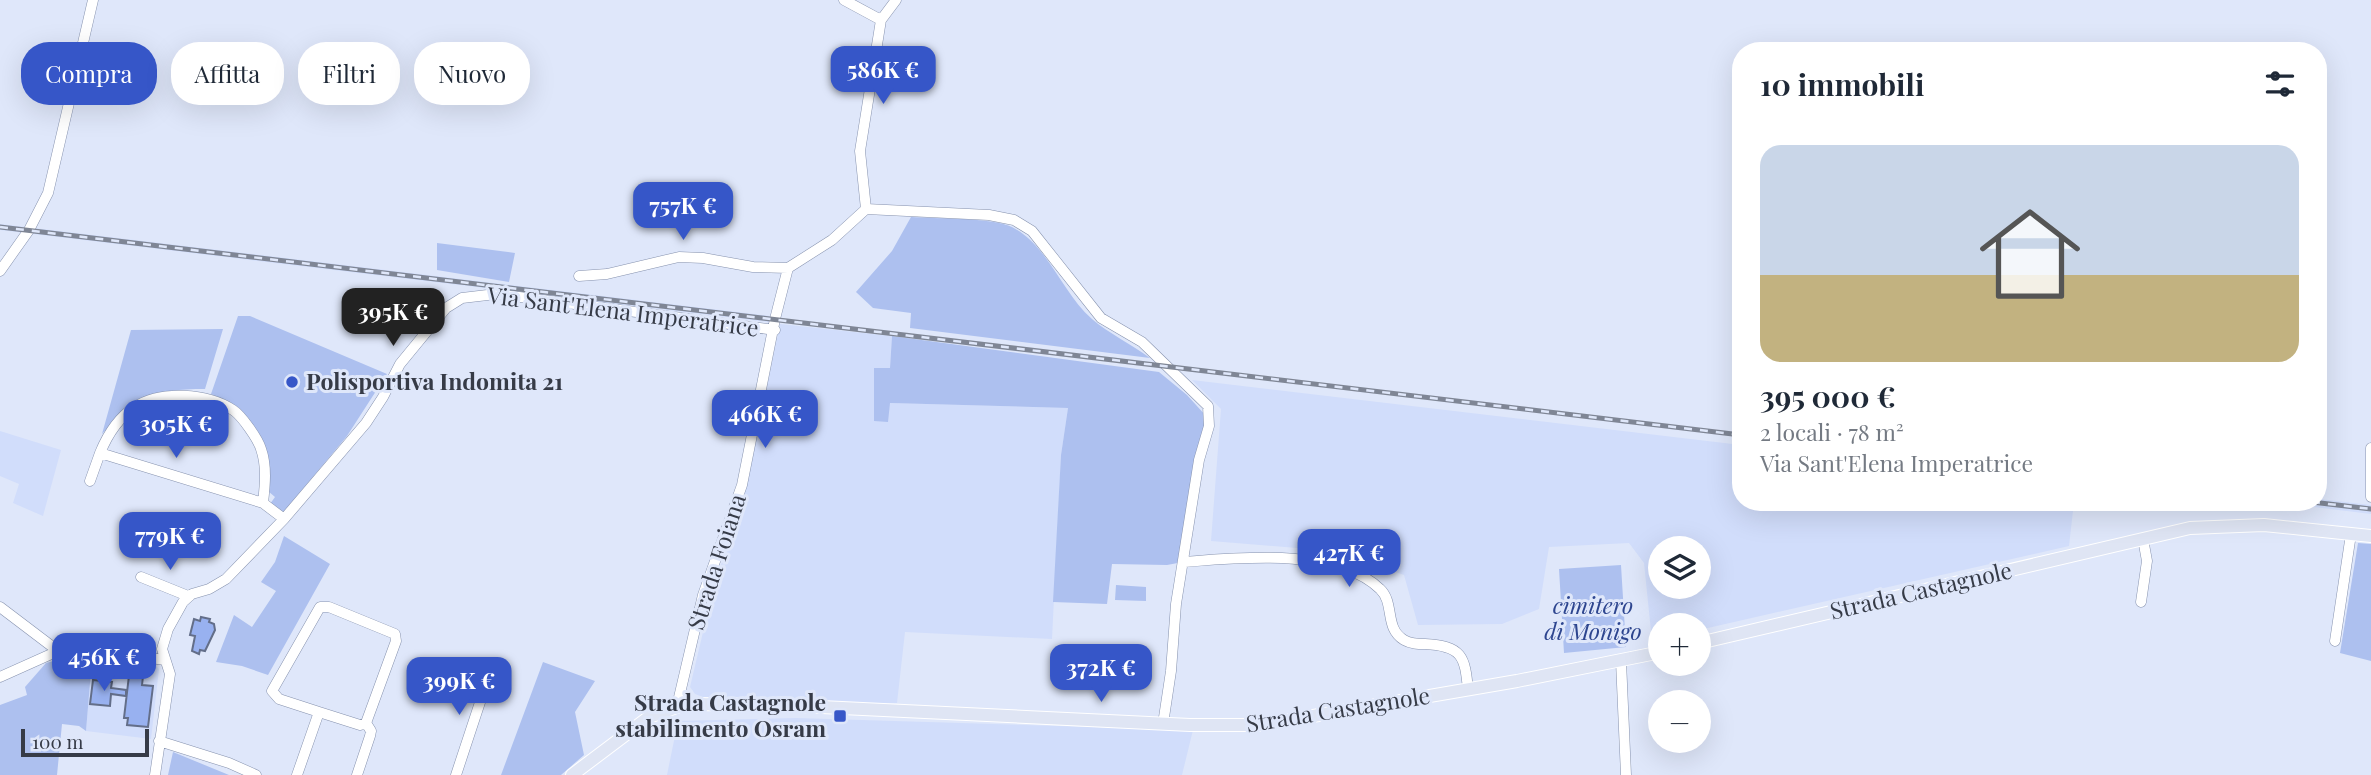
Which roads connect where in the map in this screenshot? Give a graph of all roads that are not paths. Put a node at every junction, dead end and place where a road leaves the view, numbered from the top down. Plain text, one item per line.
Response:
1 (93, 0) edge
2 (844, 0) edge
3 (896, 0) edge
4 (881, 20) junction
5 (866, 209) junction
6 (788, 268) junction
7 (0, 271) edge
8 (579, 276) dead end
9 (775, 330) junction
10 (2371, 449) edge
11 (100, 453) junction
12 (90, 481) dead end
13 (2371, 497) edge
14 (263, 503) junction
15 (284, 519) junction
16 (2351, 534) junction
17 (2371, 536) edge
18 (2143, 539) junction
19 (1183, 562) junction
20 (141, 577) dead end
21 (188, 596) junction
22 (2141, 602) dead end
23 (0, 607) edge
24 (1711, 640) edge
25 (2335, 640) dead end
26 (58, 651) junction
27 (1648, 655) edge
28 (165, 660) junction
29 (1620, 661) junction
30 (491, 669) dead end
31 (0, 677) edge
32 (1468, 690) junction
33 (677, 706) junction
34 (319, 712) junction
35 (366, 723) junction
36 (1163, 724) junction
37 (159, 741) junction
38 (155, 775) edge
39 (256, 775) edge
40 (297, 775) edge
41 (358, 775) edge
42 (456, 775) edge
43 (572, 775) edge
44 (1626, 775) edge

1 - 7 street
2 - 4 street
3 - 4 street
4 - 5 street
5 - 6 street
5 - 19 street
6 - 8 street
6 - 9 street, Strada Foiana
9 - 15 street, Via Sant'Elena Imperatrice
9 - 33 street, Strada Foiana
10 - 13 street
11 - 12 street
11 - 14 street
11 - 14 street
14 - 15 street
15 - 21 street, Via Sant'Elena Imperatrice
16 - 17 main road, Strada Castagnole
16 - 18 main road, Strada Castagnole
16 - 25 street
18 - 22 street
18 - 24 main road, Strada Castagnole
19 - 32 street
19 - 36 street
20 - 21 street
21 - 28 street
23 - 26 street
26 - 28 street
26 - 31 street
27 - 29 main road, Strada Castagnole
28 - 37 street
29 - 32 main road, Strada Castagnole
29 - 44 street
30 - 42 street
32 - 36 main road, Strada Castagnole
33 - 36 main road, Strada Castagnole
33 - 43 main road, Strada Castagnole
34 - 35 street
34 - 35 street
34 - 40 street
35 - 41 street
37 - 38 street
37 - 39 street

